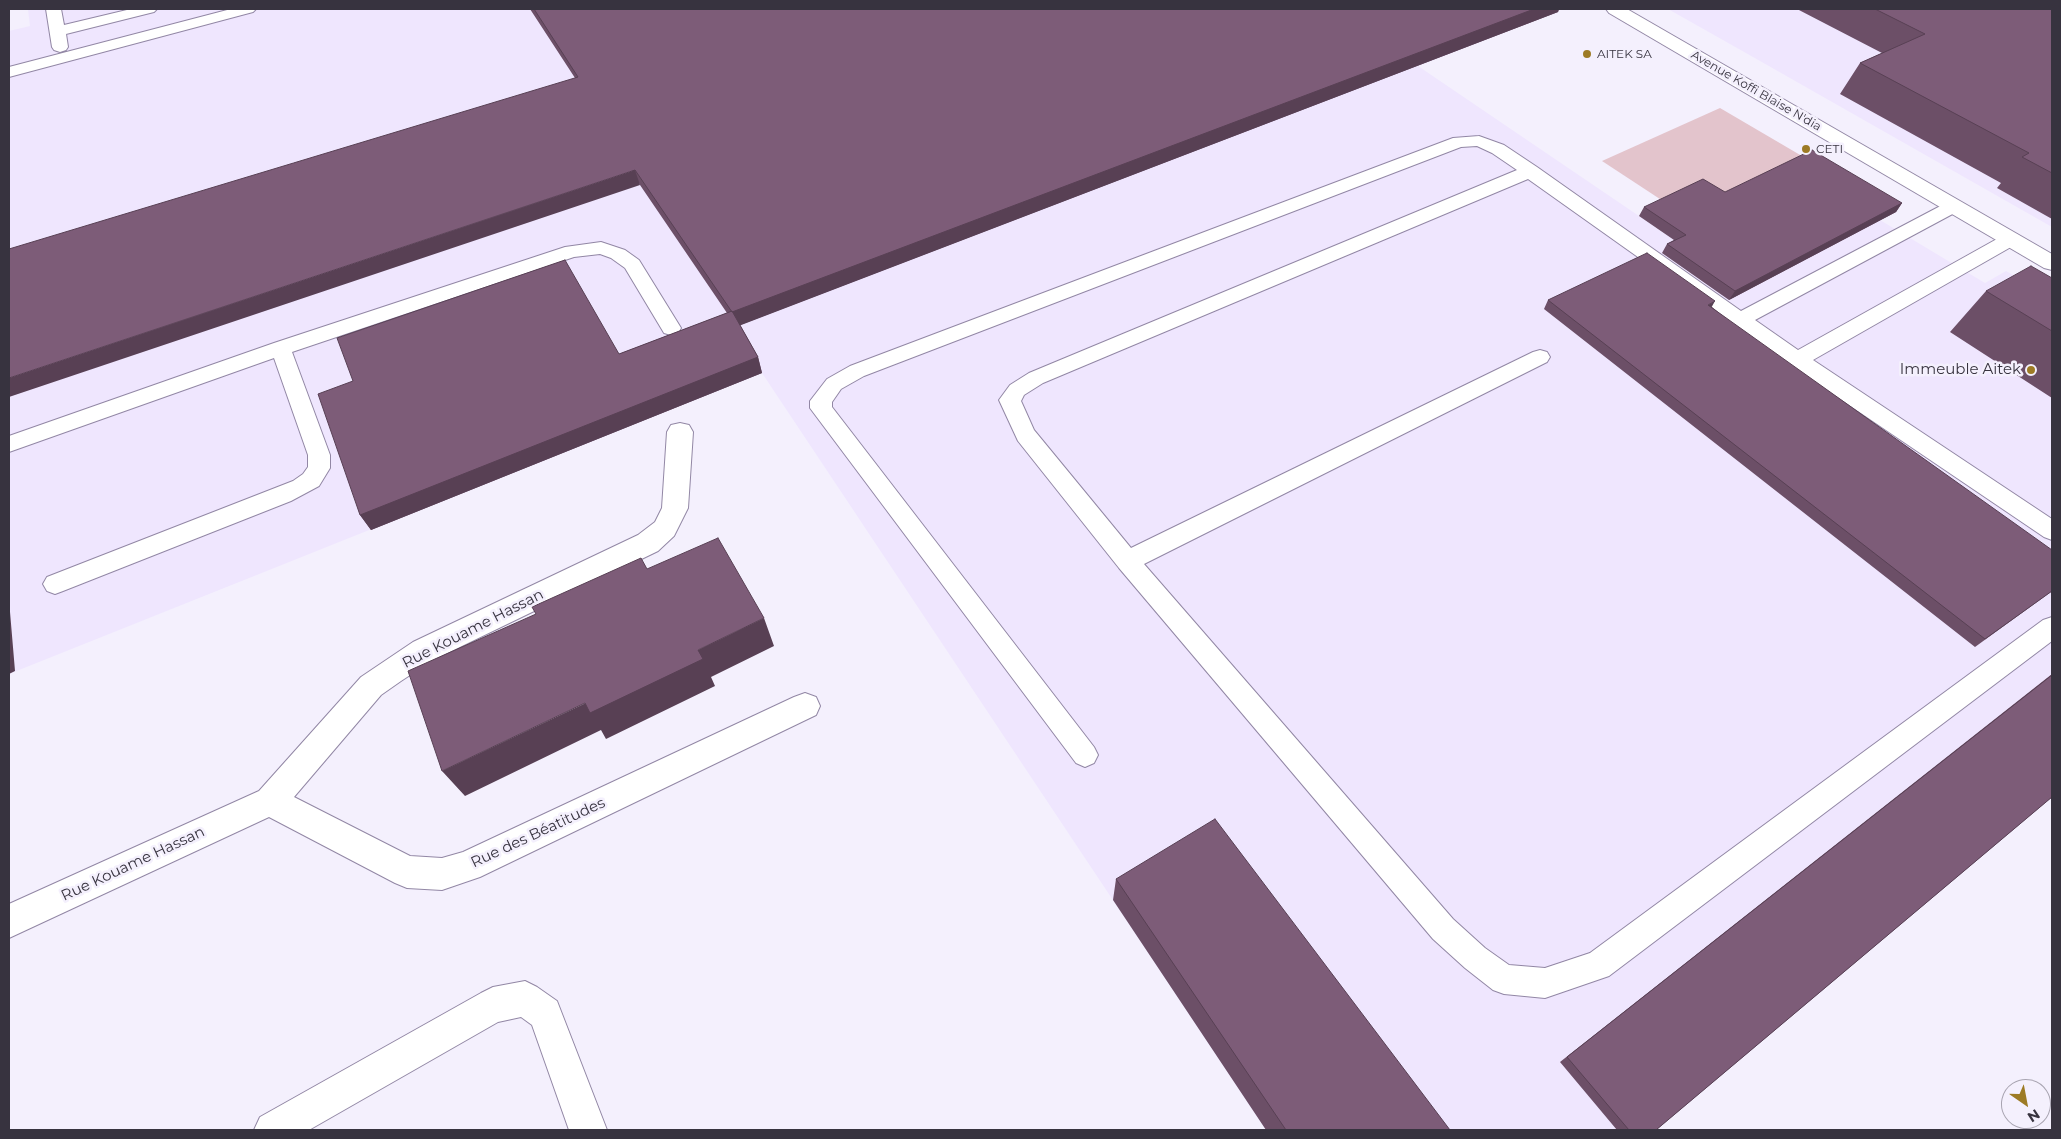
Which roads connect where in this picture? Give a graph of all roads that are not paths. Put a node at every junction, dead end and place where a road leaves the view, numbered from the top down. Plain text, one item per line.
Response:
1 (54, 9) edge
2 (149, 9) edge
3 (248, 9) edge
4 (1616, 9) edge
5 (59, 31) junction
6 (61, 58) junction
7 (9, 72) edge
8 (1530, 171) junction
9 (1954, 206) junction
10 (2011, 239) junction
11 (2052, 263) edge
12 (1739, 320) junction
13 (671, 328) dead end
14 (281, 348) junction
15 (1540, 357) dead end
16 (1796, 360) junction
17 (680, 432) dead end
18 (9, 444) edge
19 (2052, 531) edge
20 (1127, 561) junction
21 (55, 584) dead end
22 (2052, 627) edge
23 (805, 706) dead end
24 (1085, 755) dead end
25 (270, 801) junction
26 (9, 921) edge
27 (272, 1130) edge
28 (588, 1130) edge

1 - 5 lane
2 - 5 lane
3 - 6 lane
4 - 9 street, Avenue Koffi Blaise N'dia
5 - 6 lane
6 - 7 lane
8 - 12 lane
8 - 20 lane
8 - 24 lane
9 - 10 street, Avenue Koffi Blaise N'dia
9 - 12 lane
10 - 11 street, Avenue Koffi Blaise N'dia
10 - 16 lane
12 - 16 lane
13 - 14 lane
14 - 18 lane
14 - 21 lane
15 - 20 lane
16 - 19 lane
17 - 25 street, Rue Kouame Hassan
20 - 22 lane
23 - 25 street, Rue des Béatitudes
25 - 26 street, Rue Kouame Hassan
27 - 28 street

